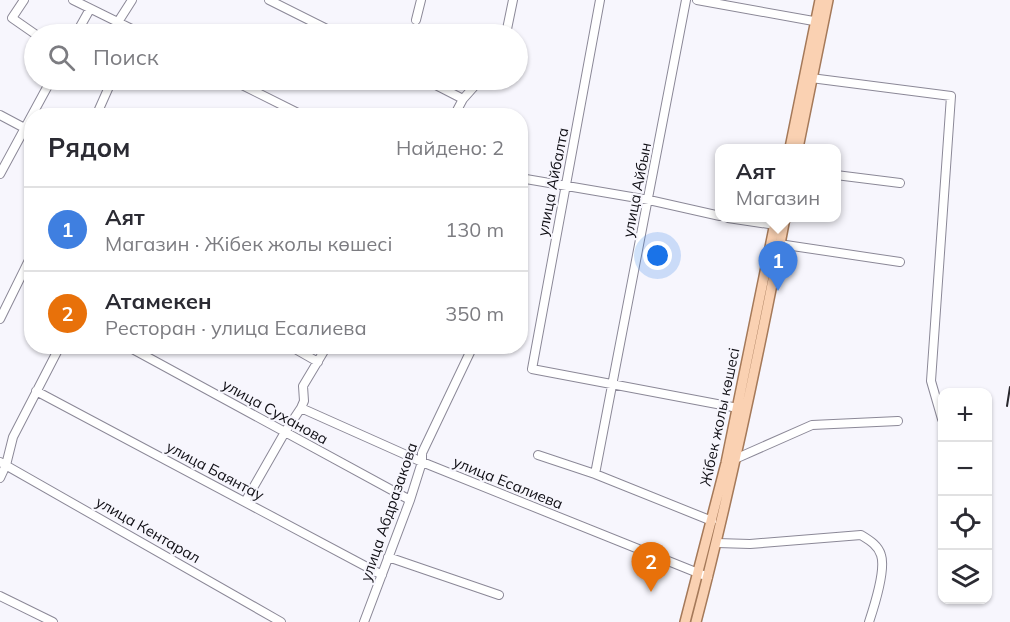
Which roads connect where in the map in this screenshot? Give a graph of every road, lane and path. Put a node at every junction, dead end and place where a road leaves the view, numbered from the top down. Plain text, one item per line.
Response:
1 (24, 0) edge
2 (73, 0) edge
3 (132, 0) edge
4 (269, 0) edge
5 (421, 0) edge
6 (513, 0) edge
7 (600, 0) edge
8 (686, 0) edge
9 (698, 0) edge
10 (820, 0) edge
11 (828, 0) edge
12 (90, 9) junction
13 (416, 20) dead end
14 (118, 22) junction
15 (819, 22) junction
16 (81, 24) edge
17 (121, 24) edge
18 (317, 24) edge
19 (508, 24) edge
20 (24, 26) edge
21 (812, 78) junction
22 (46, 90) edge
23 (107, 90) edge
24 (252, 90) edge
25 (445, 90) edge
26 (471, 90) edge
27 (463, 99) junction
28 (38, 108) edge
29 (99, 108) edge
30 (288, 108) edge
31 (458, 108) edge
32 (0, 115) edge
33 (24, 128) edge
34 (24, 136) edge
35 (791, 144) edge
36 (799, 144) edge
37 (0, 174) edge
38 (841, 176) edge
39 (528, 179) edge
40 (900, 183) dead end
41 (566, 186) junction
42 (649, 200) junction
43 (715, 215) edge
44 (776, 222) edge
45 (783, 222) edge
46 (779, 244) junction
47 (900, 262) dead end
48 (24, 270) edge
49 (0, 319) edge
50 (56, 354) edge
51 (142, 354) edge
52 (304, 354) edge
53 (322, 354) edge
54 (469, 354) edge
55 (318, 362) junction
56 (612, 384) junction
57 (36, 391) junction
58 (938, 405) edge
59 (301, 408) junction
60 (738, 408) junction
61 (898, 421) dead end
62 (285, 432) junction
63 (538, 455) dead end
64 (735, 459) junction
65 (422, 462) junction
66 (3, 464) edge
67 (595, 474) junction
68 (0, 478) edge
69 (410, 500) junction
70 (245, 502) junction
71 (712, 521) junction
72 (717, 543) junction
73 (388, 557) junction
74 (382, 575) junction
75 (703, 575) junction
76 (499, 595) dead end
77 (0, 596) edge
78 (53, 622) edge
79 (282, 622) edge
80 (364, 622) edge
81 (685, 622) edge
82 (696, 622) edge
83 (869, 622) edge

1 - 20 street
2 - 12 street
3 - 14 street
4 - 18 street
5 - 13 street
6 - 19 street
7 - 41 street, улица Айбалта
8 - 42 street, улица Айбын
9 - 15 street
10 - 15 main road
11 - 15 main road
12 - 14 street
12 - 16 street
14 - 17 street
15 - 21 main road
15 - 35 main road
21 - 36 main road
21 - 58 street
22 - 28 street
23 - 29 street
24 - 30 street
25 - 27 street
26 - 27 street
27 - 31 street
32 - 33 street
34 - 37 street
38 - 40 street
39 - 41 street
41 - 42 street
41 - 56 street, улица Айбалта
42 - 43 street
42 - 56 street, улица Айбын
44 - 60 main road, Жібек жолы көшесі
45 - 46 main road, Жібек жолы көшесі
46 - 47 street
46 - 64 main road, Жібек жолы көшесі
48 - 49 street
50 - 57 street
51 - 62 street, улица Суханова
52 - 55 street
53 - 55 street
54 - 65 street, улица Абдразакова
55 - 59 street
56 - 60 street
56 - 67 street, улица Айбын
57 - 66 street
57 - 70 street, улица Баянтау
59 - 62 street
59 - 65 street, улица Есалиева
60 - 71 main road, Жібек жолы көшесі
61 - 64 street
62 - 69 street, улица Суханова
62 - 70 street
63 - 67 street
64 - 72 main road, Жібек жолы көшесі
65 - 69 street, улица Абдразакова
65 - 75 street, улица Есалиева
66 - 68 street
66 - 79 street, улица Кентарал
67 - 71 street
69 - 73 street, улица Абдразакова
70 - 74 street, улица Баянтау
71 - 75 main road, Жібек жолы көшесі
72 - 75 main road, Жібек жолы көшесі
72 - 83 street
73 - 74 street, улица Абдразакова
73 - 76 street
74 - 80 street, улица Абдразакова
75 - 81 main road, Жібек жолы көшесі
75 - 82 main road, Жібек жолы көшесі
77 - 78 street

